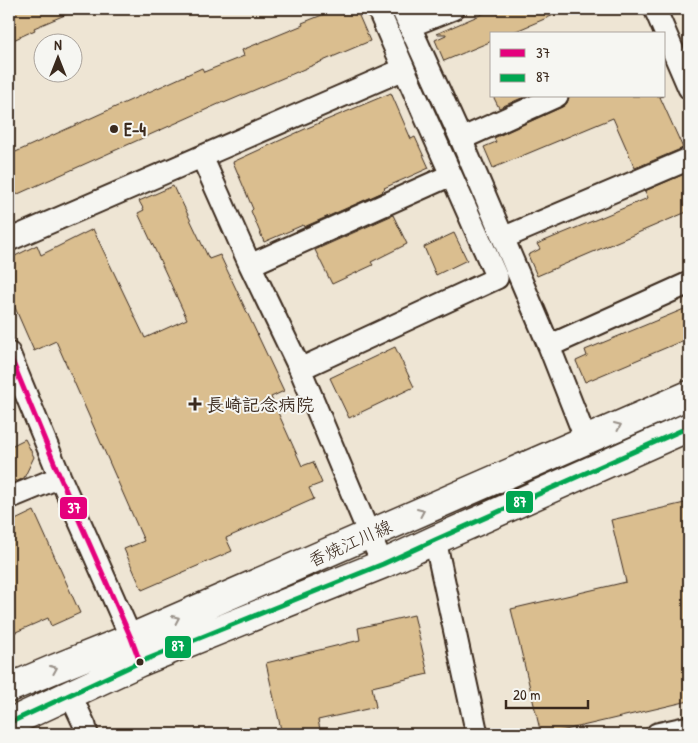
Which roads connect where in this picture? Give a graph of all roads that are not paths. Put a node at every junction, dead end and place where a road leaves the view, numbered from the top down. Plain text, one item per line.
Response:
1 (378, 9) edge
2 (453, 9) edge
3 (655, 9) edge
4 (406, 18) edge
5 (663, 32) edge
6 (668, 47) edge
7 (404, 70) junction
8 (689, 88) edge
9 (553, 98) edge
10 (461, 139) junction
11 (202, 156) junction
12 (689, 159) edge
13 (451, 175) junction
14 (503, 238) junction
15 (9, 240) edge
16 (250, 265) junction
17 (689, 284) edge
18 (550, 346) junction
19 (9, 353) edge
20 (300, 369) junction
21 (689, 395) edge
22 (689, 427) edge
23 (586, 440) junction
24 (60, 477) junction
25 (9, 498) edge
26 (369, 534) junction
27 (435, 540) junction
28 (383, 564) junction
29 (135, 650) junction
30 (9, 688) edge
31 (70, 694) junction
32 (9, 723) edge
33 (689, 727) edge
34 (87, 734) edge
35 (478, 734) edge
36 (657, 734) edge

1 - 7 street
2 - 4 street
3 - 5 street
4 - 10 street
6 - 8 street
7 - 11 street
7 - 13 street
9 - 10 street
10 - 14 street
11 - 15 street
11 - 16 street
12 - 14 street
13 - 16 street
13 - 20 street
14 - 18 street
16 - 20 street
17 - 18 street
18 - 23 street
19 - 24 street
20 - 26 street
23 -> 21 main road, 香焼江川線
22 - 27 main road, 香焼江川線
26 -> 23 main road, 香焼江川線
24 - 25 street
24 - 29 street
26 - 28 street
29 -> 26 main road, 香焼江川線
27 - 28 main road, 香焼江川線
27 - 35 street
28 - 29 main road, 香焼江川線
30 -> 29 main road, 香焼江川線
29 - 31 main road, 香焼江川線
31 - 32 main road, 香焼江川線
31 - 34 street
33 - 36 street

